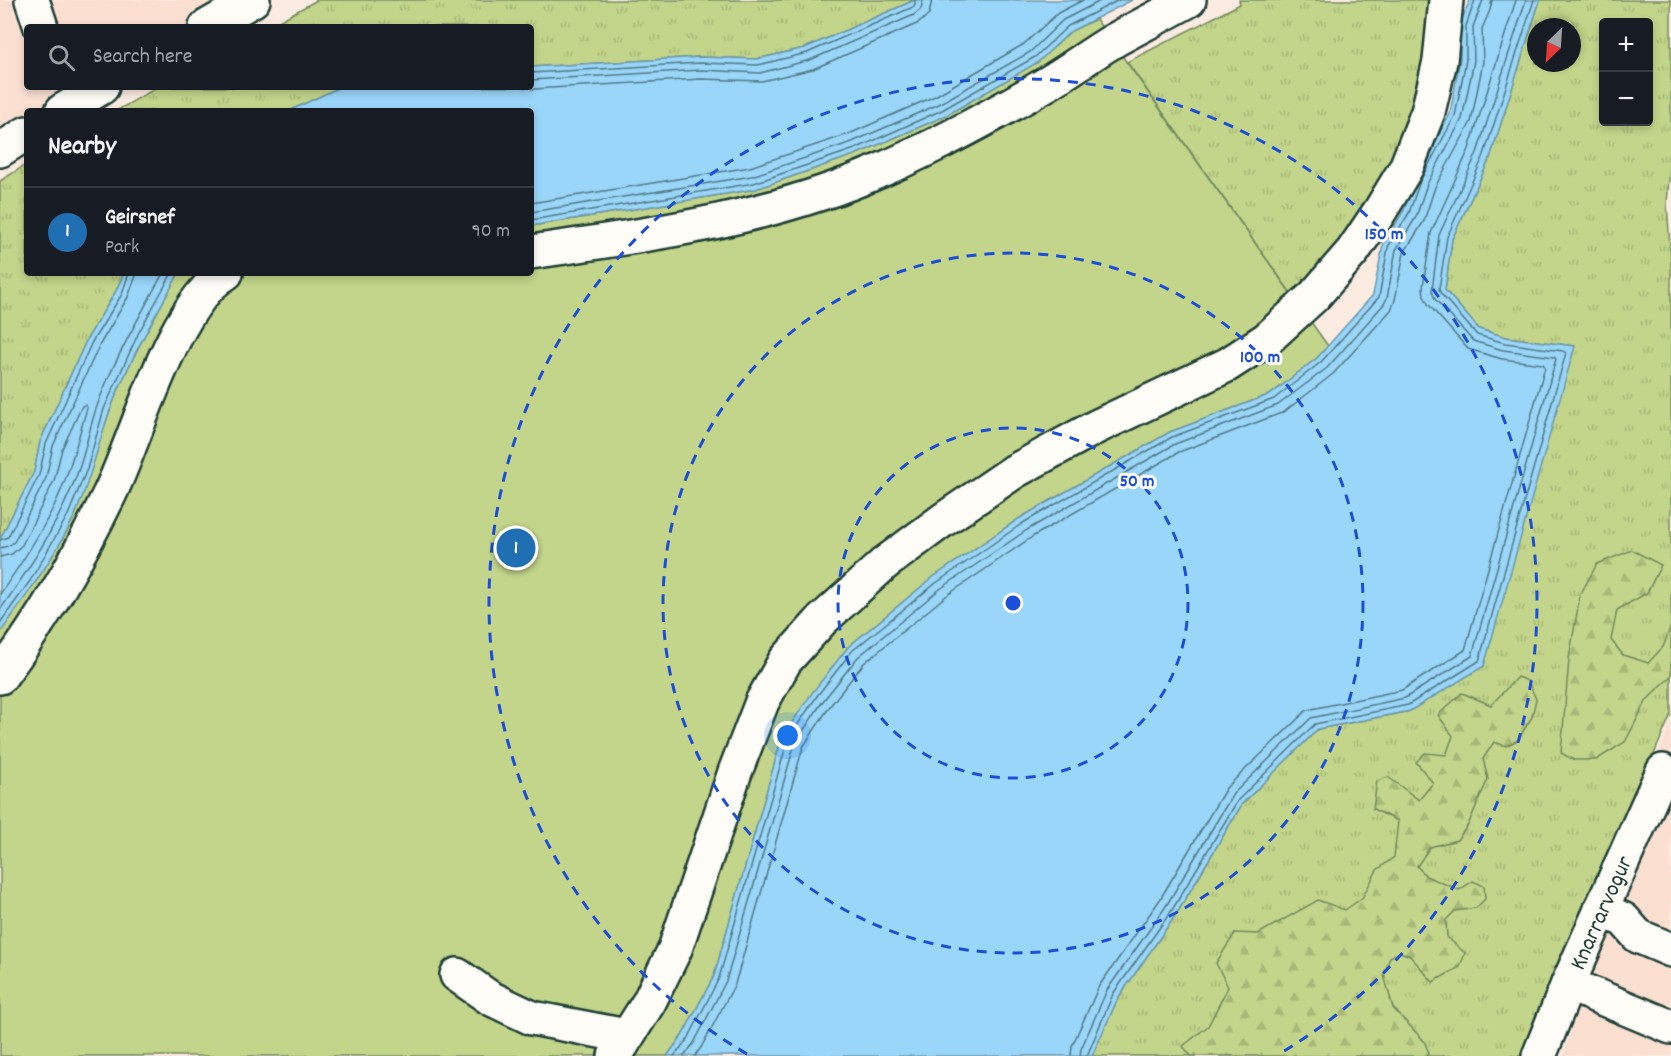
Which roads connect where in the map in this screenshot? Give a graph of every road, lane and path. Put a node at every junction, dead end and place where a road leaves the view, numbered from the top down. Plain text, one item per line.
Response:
1 (32, 0) edge
2 (253, 0) edge
3 (1189, 0) edge
4 (1446, 0) edge
5 (40, 24) edge
6 (211, 24) edge
7 (24, 135) edge
8 (0, 150) edge
9 (534, 252) edge
10 (221, 276) edge
11 (0, 677) edge
12 (1663, 771) dead end
13 (1601, 909) junction
14 (1671, 950) edge
15 (457, 975) dead end
16 (1568, 984) junction
17 (1671, 1027) edge
18 (620, 1046) edge
19 (1539, 1056) edge

1 - 5 street
2 - 6 street
3 - 9 street
4 - 18 street
7 - 8 street
10 - 11 street
12 - 13 street, Knarrarvogur
13 - 14 street
13 - 16 street, Knarrarvogur
15 - 18 street
16 - 17 street
16 - 19 street, Knarrarvogur

